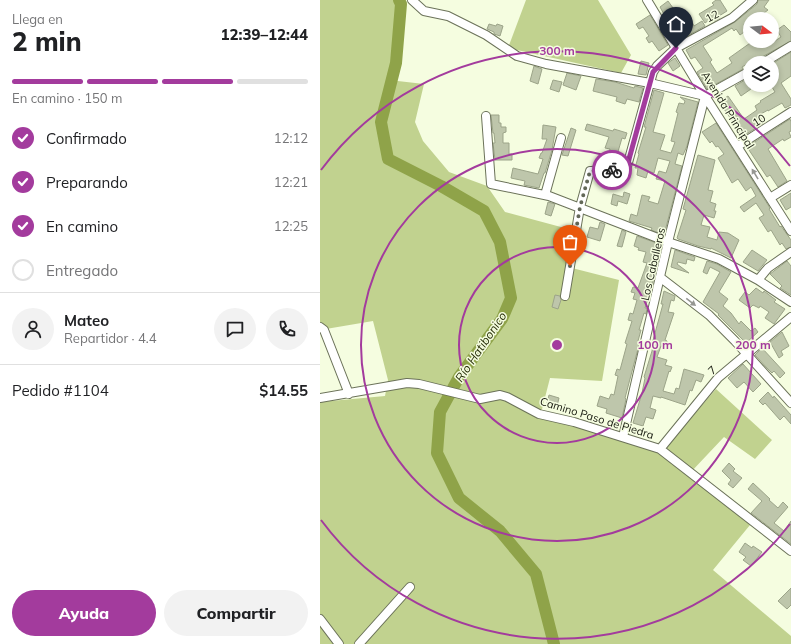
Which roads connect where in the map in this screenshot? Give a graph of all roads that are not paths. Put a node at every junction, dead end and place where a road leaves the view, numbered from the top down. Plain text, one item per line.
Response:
1 (412, 0) edge
2 (647, 0) edge
3 (753, 0) edge
4 (791, 46) edge
5 (676, 48) junction
6 (775, 56) edge
7 (743, 74) edge
8 (650, 83) junction
9 (705, 96) junction
10 (791, 112) edge
11 (486, 116) dead end
12 (561, 138) dead end
13 (738, 146) junction
14 (791, 185) edge
15 (545, 195) junction
16 (770, 198) junction
17 (580, 207) junction
18 (791, 231) edge
19 (668, 242) junction
20 (791, 252) edge
21 (661, 278) junction
22 (758, 280) junction
23 (565, 296) dead end
24 (791, 302) edge
25 (791, 317) edge
26 (320, 327) edge
27 (746, 354) junction
28 (349, 394) junction
29 (320, 398) edge
30 (791, 403) edge
31 (623, 437) junction
32 (660, 449) junction
33 (791, 550) edge
34 (410, 587) dead end
35 (320, 620) edge
36 (338, 644) edge
37 (359, 644) edge

1 - 8 street
2 - 5 street, Avenida Principal
3 - 5 street, 12
4 - 6 street
5 - 8 street, 12
5 - 9 street, Avenida Principal
7 - 9 street
8 - 9 street
8 - 17 street, 12
9 - 13 street, Avenida Principal
9 - 19 street, Los Caballeros
10 - 13 street, 10
11 - 15 street
12 - 15 street
16 -> 13 street, Avenida Principal
14 - 16 street
15 - 17 street
16 - 18 street, Avenida Principal
17 - 19 street
17 - 23 street
19 - 21 street, Los Caballeros
19 - 22 street
20 - 22 street
21 -> 27 street
21 - 31 street, Los Caballeros
22 - 24 street
25 - 27 street, 7
26 - 28 street
27 - 30 street
27 - 32 street, 7
28 - 29 street, Camino Paso de Piedra
28 - 31 street, Camino Paso de Piedra
31 - 32 street, Camino Paso de Piedra
32 - 33 street, Camino Paso de Piedra
34 - 37 street
35 - 36 street

